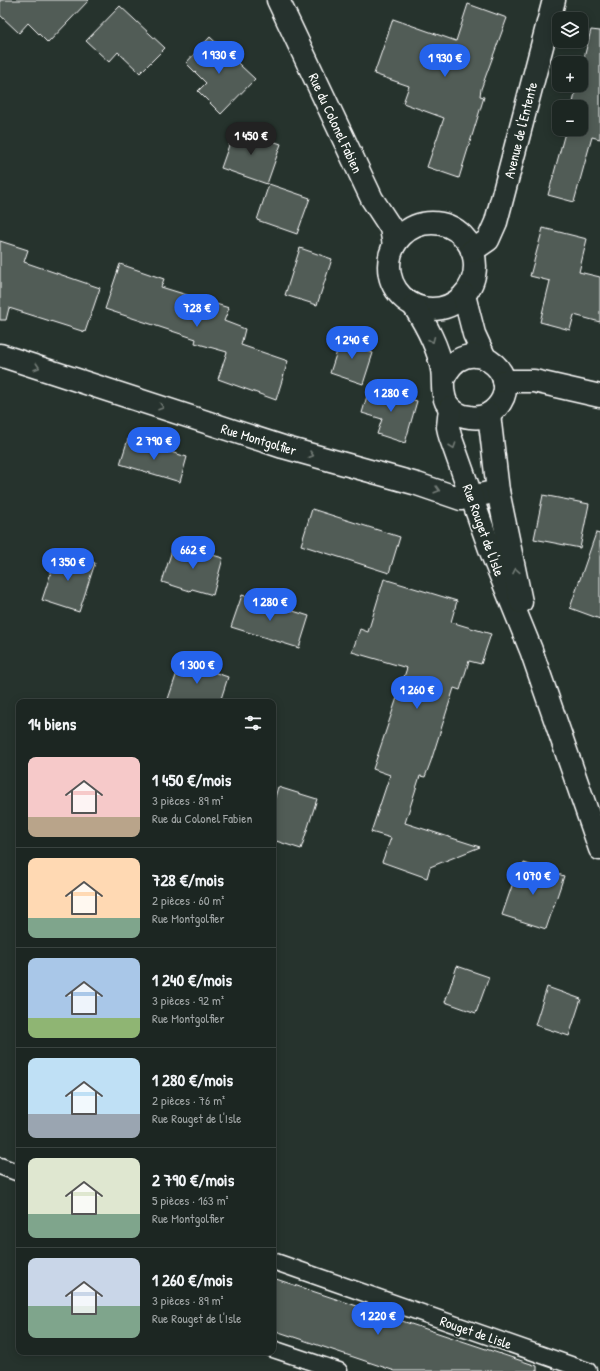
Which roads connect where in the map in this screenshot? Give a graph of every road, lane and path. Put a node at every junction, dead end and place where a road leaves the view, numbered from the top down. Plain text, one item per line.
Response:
1 (278, 0) edge
2 (554, 0) edge
3 (394, 245) junction
4 (472, 251) junction
5 (464, 295) junction
6 (414, 306) junction
7 (0, 355) edge
8 (485, 358) junction
9 (443, 380) junction
10 (504, 381) junction
11 (600, 396) edge
12 (450, 408) junction
13 (489, 414) junction
14 (498, 491) junction
15 (471, 497) junction
16 (531, 650) junction
17 (600, 848) edge
18 (0, 1166) edge
19 (16, 1172) edge
20 (276, 1262) edge
21 (276, 1350) edge
22 (339, 1371) edge
23 (588, 1371) edge

1 - 3 street, Rue du Colonel Fabien
2 - 4 street, Avenue de l'Entente
3 - 4 street
3 - 6 street
4 - 5 street
5 - 6 street
5 - 8 street
6 -> 9 street
7 -> 15 street, Rue Montgolfier
8 - 9 street
8 - 10 street
9 - 12 street
10 - 11 street
10 - 13 street
12 - 13 street
12 -> 15 street, Rue Rouget de l'Isle
13 - 14 street, Rue Rouget de l'Isle
14 - 15 street, Rue Montgolfier
16 -> 14 street, Rue Rouget de l'Isle
15 - 16 street, Rue Rouget de l'Isle
16 - 17 street, Rue Rouget de l'Isle
18 - 19 lane
20 - 23 lane, Rouget de Lisle
21 - 22 lane

